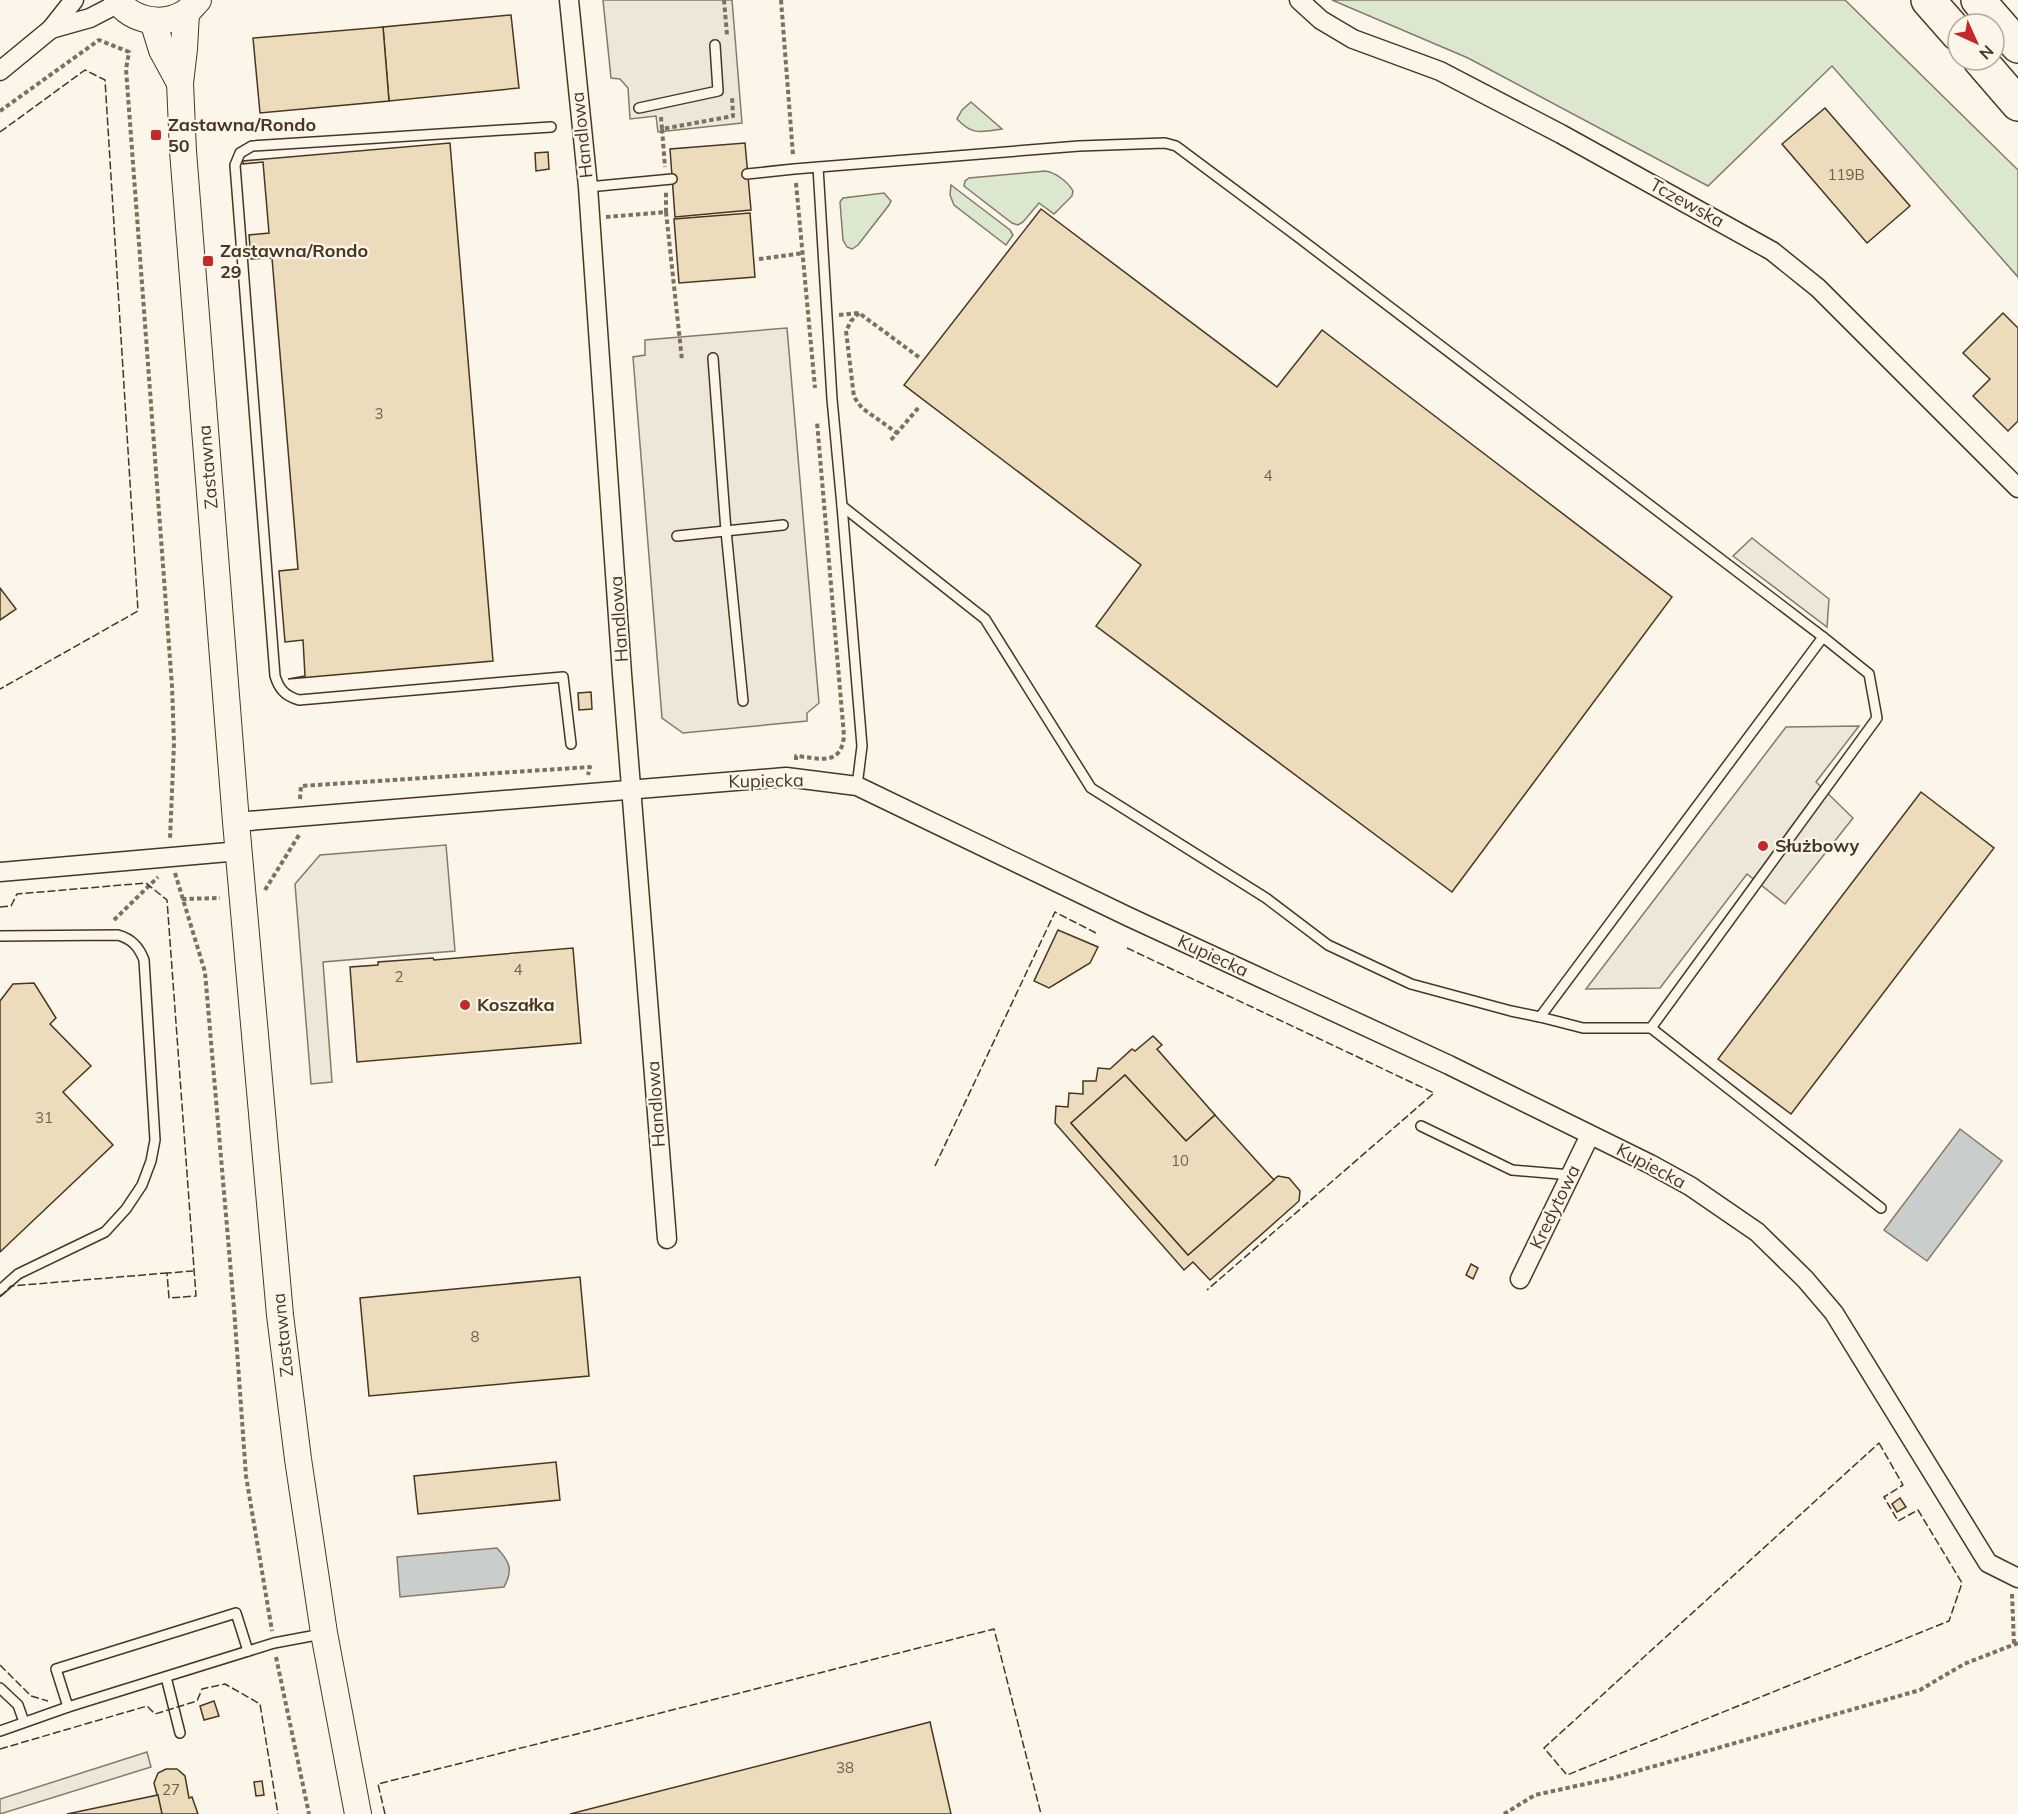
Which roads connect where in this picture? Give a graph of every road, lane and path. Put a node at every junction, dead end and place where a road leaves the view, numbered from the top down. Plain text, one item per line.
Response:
1 (74, 0) edge
2 (569, 0) edge
3 (781, 0) edge
4 (1299, 0) edge
5 (1929, 0) edge
6 (1978, 0) edge
7 (118, 2) edge
8 (192, 6) edge
9 (1946, 20) edge
10 (153, 21) junction
11 (51, 29) junction
12 (715, 45) dead end
13 (2018, 46) edge
14 (0, 71) edge
15 (1990, 72) edge
16 (180, 83) junction
17 (2018, 104) edge
18 (639, 108) dead end
19 (0, 111) edge
20 (552, 127) dead end
21 (818, 167) junction
22 (794, 169) junction
23 (747, 174) dead end
24 (672, 179) dead end
25 (588, 187) junction
26 (666, 212) dead end
27 (804, 253) junction
28 (759, 259) dead end
29 (859, 313) junction
30 (827, 316) junction
31 (809, 317) junction
32 (713, 358) dead end
33 (920, 358) dead end
34 (682, 360) dead end
35 (815, 389) dead end
36 (919, 407) dead end
37 (817, 412) dead end
38 (897, 433) junction
39 (891, 440) dead end
40 (2018, 488) edge
41 (842, 506) junction
42 (783, 525) dead end
43 (726, 531) junction
44 (676, 536) dead end
45 (1823, 637) junction
46 (743, 701) dead end
47 (571, 744) dead end
48 (795, 778) junction
49 (857, 786) junction
50 (632, 788) junction
51 (236, 822) junction
52 (172, 847) dead end
53 (240, 851) junction
54 (174, 867) dead end
55 (165, 871) dead end
56 (0, 872) edge
57 (110, 924) dead end
58 (0, 936) edge
59 (1540, 1017) junction
60 (1651, 1028) junction
61 (1421, 1126) dead end
62 (1590, 1135) junction
63 (1571, 1175) junction
64 (1881, 1208) dead end
65 (667, 1239) dead end
66 (1520, 1279) dead end
67 (0, 1290) edge
68 (2015, 1577) edge
69 (272, 1633) dead end
70 (324, 1633) junction
71 (2016, 1644) edge
72 (248, 1651) junction
73 (277, 1657) dead end
74 (166, 1677) junction
75 (0, 1688) edge
76 (68, 1707) junction
77 (24, 1722) junction
78 (0, 1731) edge
79 (180, 1733) dead end
80 (309, 1814) edge
81 (358, 1814) edge
82 (1504, 1814) edge

1 - 11 street
2 - 25 street, Handlowa
3 - 22 path
4 - 40 street, Tczewska
5 - 9 highway
6 - 13 highway
7 - 10 main road
7 - 11 street
8 - 10 main road
8 - 16 main road, Zastawna
10 - 16 main road, Zastawna
11 - 14 street
12 - 18 lane
15 - 17 highway
16 - 51 main road, Zastawna
19 - 52 path
20 - 47 lane
21 - 22 lane
21 - 30 lane
21 - 45 lane
22 - 23 lane
22 - 27 path
24 - 25 lane
25 - 50 street, Handlowa
26 - 34 path
27 - 28 path
27 - 31 path
29 - 30 path
29 - 33 path
29 - 38 path
30 - 31 path
30 - 41 lane
31 - 35 path
32 - 43 lane
36 - 38 path
37 - 48 path
38 - 39 path
41 - 49 lane
41 - 59 lane
42 - 43 lane
43 - 44 lane
43 - 46 lane
45 - 59 lane
45 - 60 lane
48 - 49 street, Kupiecka
48 - 50 street, Kupiecka
49 - 62 street, Kupiecka
50 - 51 street, Kupiecka
50 - 65 street, Handlowa
51 - 53 main road, Zastawna
53 - 56 street
53 - 70 main road, Zastawna
54 - 69 path
55 - 57 path
58 - 67 lane
59 - 60 lane
60 - 64 lane
61 - 63 lane
62 - 63 street, Kredytowa
62 - 68 street, Kupiecka
63 - 66 street, Kredytowa
68 - 71 path
70 - 72 lane
70 - 81 main road, Zastawna
71 - 82 path
72 - 74 lane
72 - 76 lane
73 - 80 path
74 - 76 lane
74 - 79 lane
75 - 77 lane
76 - 77 lane
77 - 78 lane

